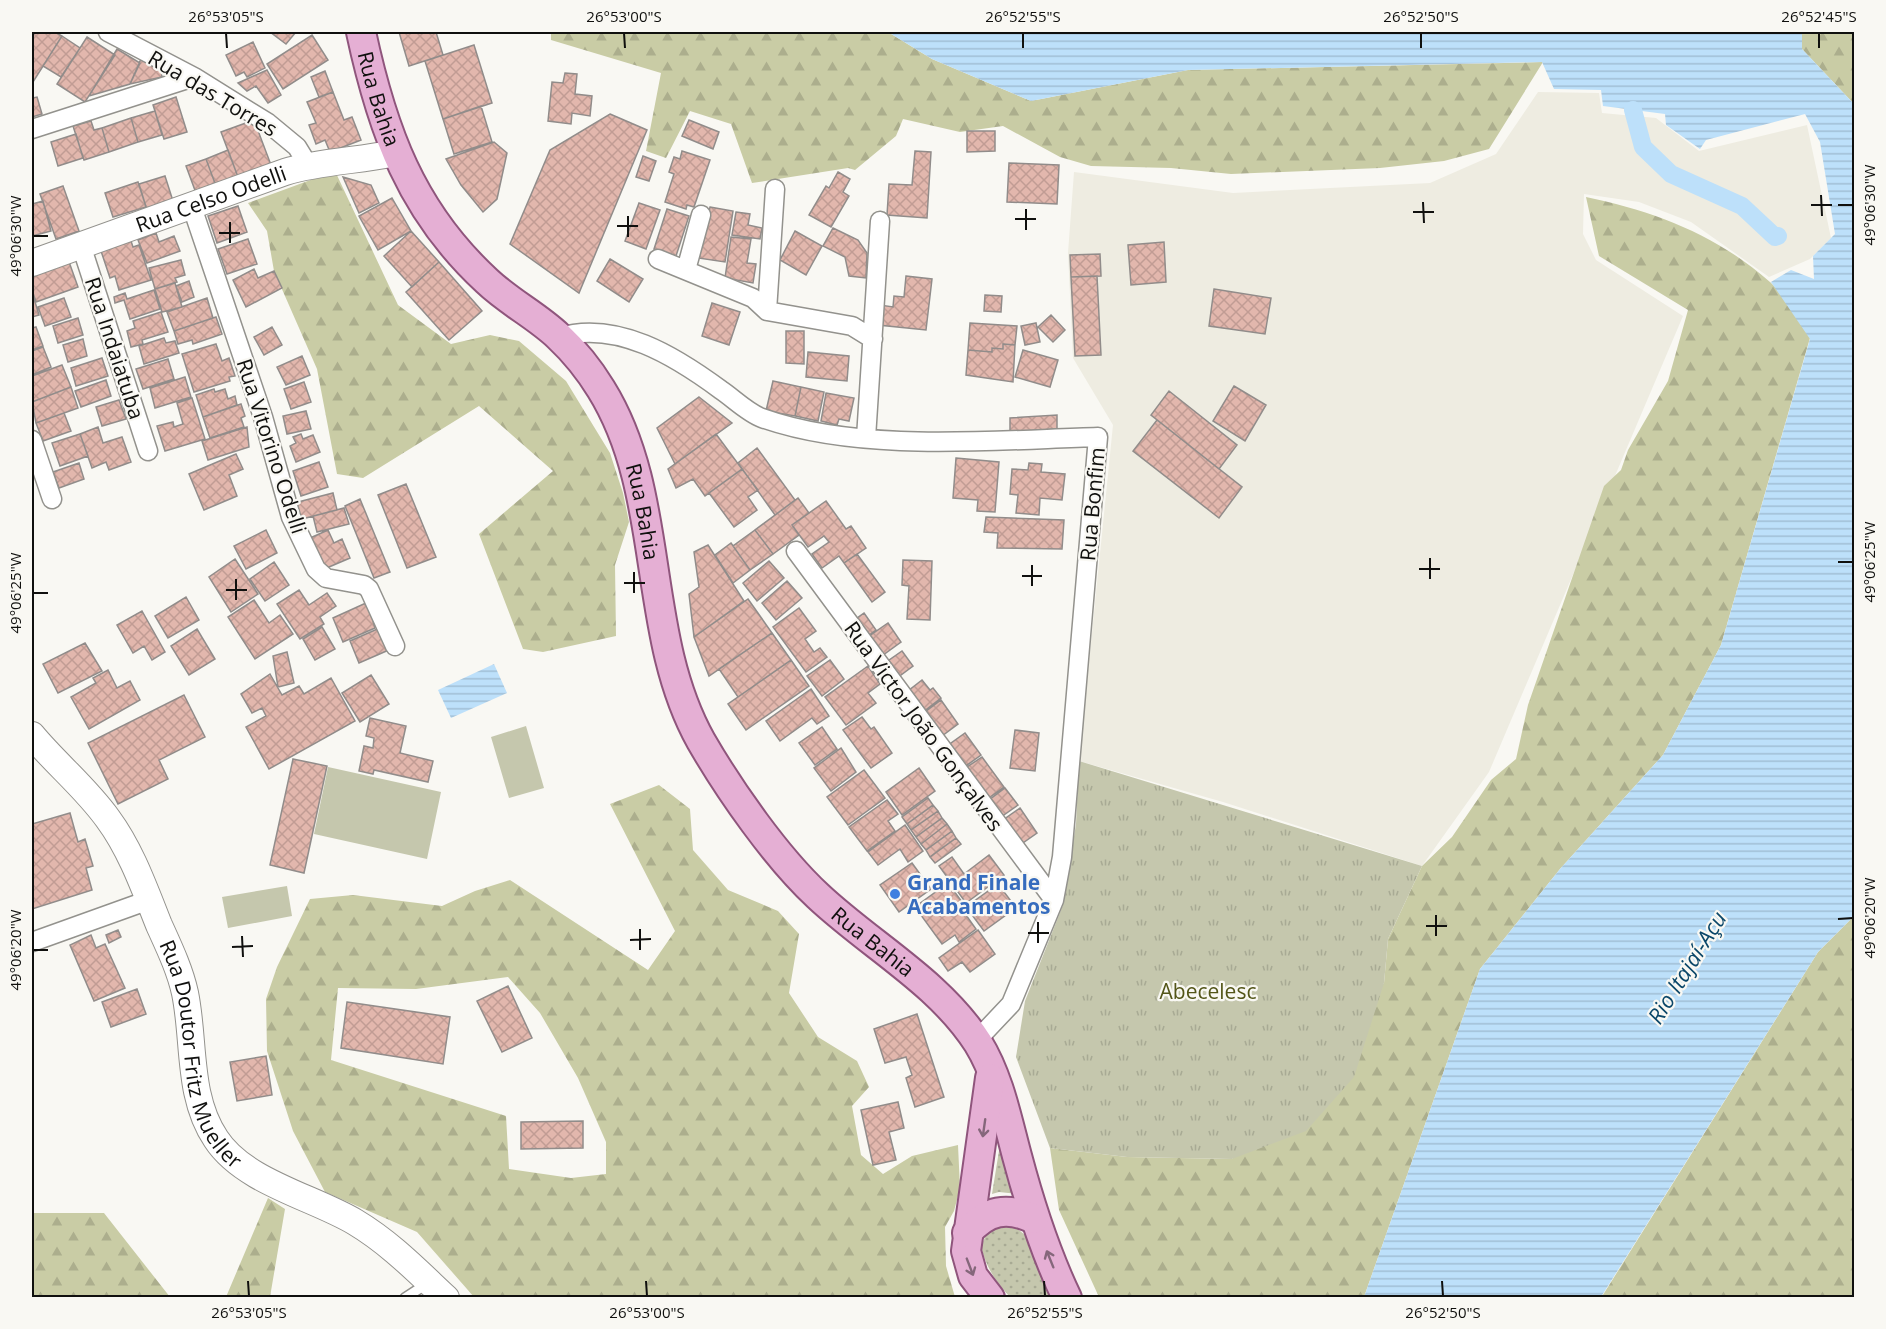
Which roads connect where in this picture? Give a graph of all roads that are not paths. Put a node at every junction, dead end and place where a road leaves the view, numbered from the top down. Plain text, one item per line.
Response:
1 (361, 32) edge
2 (119, 34) edge
3 (194, 77) junction
4 (32, 129) edge
5 (395, 153) junction
6 (308, 165) junction
7 (775, 189) dead end
8 (192, 207) junction
9 (700, 214) dead end
10 (880, 221) dead end
11 (81, 245) junction
12 (658, 259) dead end
13 (32, 263) edge
14 (686, 270) junction
15 (767, 311) junction
16 (558, 337) junction
17 (873, 339) junction
18 (866, 438) junction
19 (32, 440) edge
20 (148, 451) dead end
21 (52, 499) dead end
22 (796, 551) dead end
23 (395, 646) dead end
24 (32, 735) edge
25 (149, 900) junction
26 (1054, 900) junction
27 (32, 942) edge
28 (976, 1041) junction
29 (991, 1070) junction
30 (1034, 1220) junction
31 (967, 1233) junction
32 (437, 1290) edge
33 (989, 1297) edge
34 (405, 1298) edge
35 (1067, 1298) edge

1 - 5 main road, Rua Bahia
2 - 3 street, Rua das Torres
3 - 4 street
3 - 6 street, Rua das Torres
5 - 6 street, Rua Celso Odelli
5 - 16 main road, Rua Bahia
6 - 8 street, Rua Celso Odelli
7 - 15 street
8 - 11 street, Rua Celso Odelli
8 - 23 street, Rua Vitorino Odelli
9 - 14 street
10 - 17 street
11 - 13 street, Rua Celso Odelli
11 - 20 street, Rua Indaiatuba
12 - 14 street
14 - 15 street
15 - 17 street
16 - 18 street, Rua Bonfim
16 - 28 main road, Rua Bahia
17 - 18 street
18 - 26 street, Rua Bonfim
19 - 21 street
22 - 26 street, Rua Victor João Gonçalves
24 - 25 street, Rua Doutor Fritz Mueller
25 - 27 street
25 - 32 street, Rua Doutor Fritz Mueller
26 - 28 street, Rua Bonfim
28 - 29 main road, Rua Bahia
29 - 30 main road, Rua Bahia
29 -> 31 main road
30 - 31 main road
35 -> 30 main road, Rua Bahia
31 -> 33 main road
32 - 34 lane

